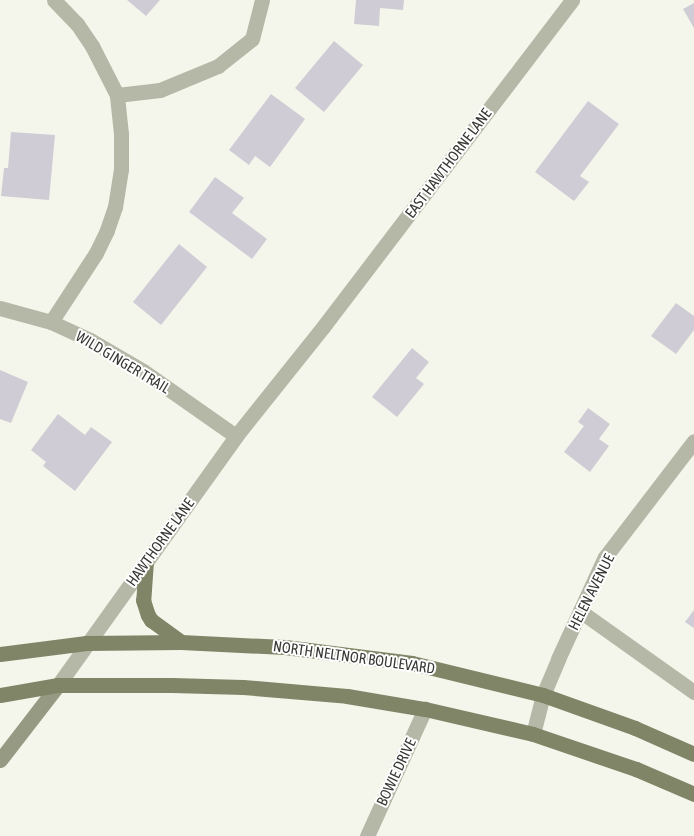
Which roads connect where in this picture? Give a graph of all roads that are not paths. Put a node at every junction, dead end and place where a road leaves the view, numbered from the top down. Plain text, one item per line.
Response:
1 (54, 0) edge
2 (262, 0) edge
3 (572, 0) edge
4 (116, 95) junction
5 (0, 308) edge
6 (51, 322) junction
7 (323, 327) joint
8 (236, 436) junction
9 (694, 440) edge
10 (146, 562) junction
11 (580, 611) junction
12 (181, 642) junction
13 (86, 643) junction
14 (0, 654) edge
15 (58, 686) junction
16 (694, 692) edge
17 (0, 695) edge
18 (544, 695) junction
19 (425, 709) junction
20 (533, 734) junction
21 (694, 754) edge
22 (0, 760) edge
23 (694, 794) edge
24 (367, 836) edge

1 - 4 street
2 - 4 street
3 - 7 street, EAST HAWTHORNE LANE
4 - 6 street
5 - 6 street, WILD GINGER TRAIL
6 - 8 street, WILD GINGER TRAIL
7 - 8 street, HAWTHORNE LANE
8 - 10 street, HAWTHORNE LANE
9 - 11 street, HELEN AVENUE
10 - 12 main road
10 - 13 street, HAWTHORNE LANE
11 - 16 street
11 - 18 street, HELEN AVENUE
12 - 13 main road, NORTH NELTNOR BOULEVARD
12 - 18 main road, NORTH NELTNOR BOULEVARD
13 - 14 main road, NORTH NELTNOR BOULEVARD
13 - 15 street, HAWTHORNE LANE
15 - 17 main road
15 - 19 main road
15 - 22 street, HAWTHORNE LANE
18 - 20 street, HELEN AVENUE
18 - 21 main road, NORTH NELTNOR BOULEVARD
19 - 20 main road
19 - 24 street, BOWIE DRIVE
20 - 23 main road

